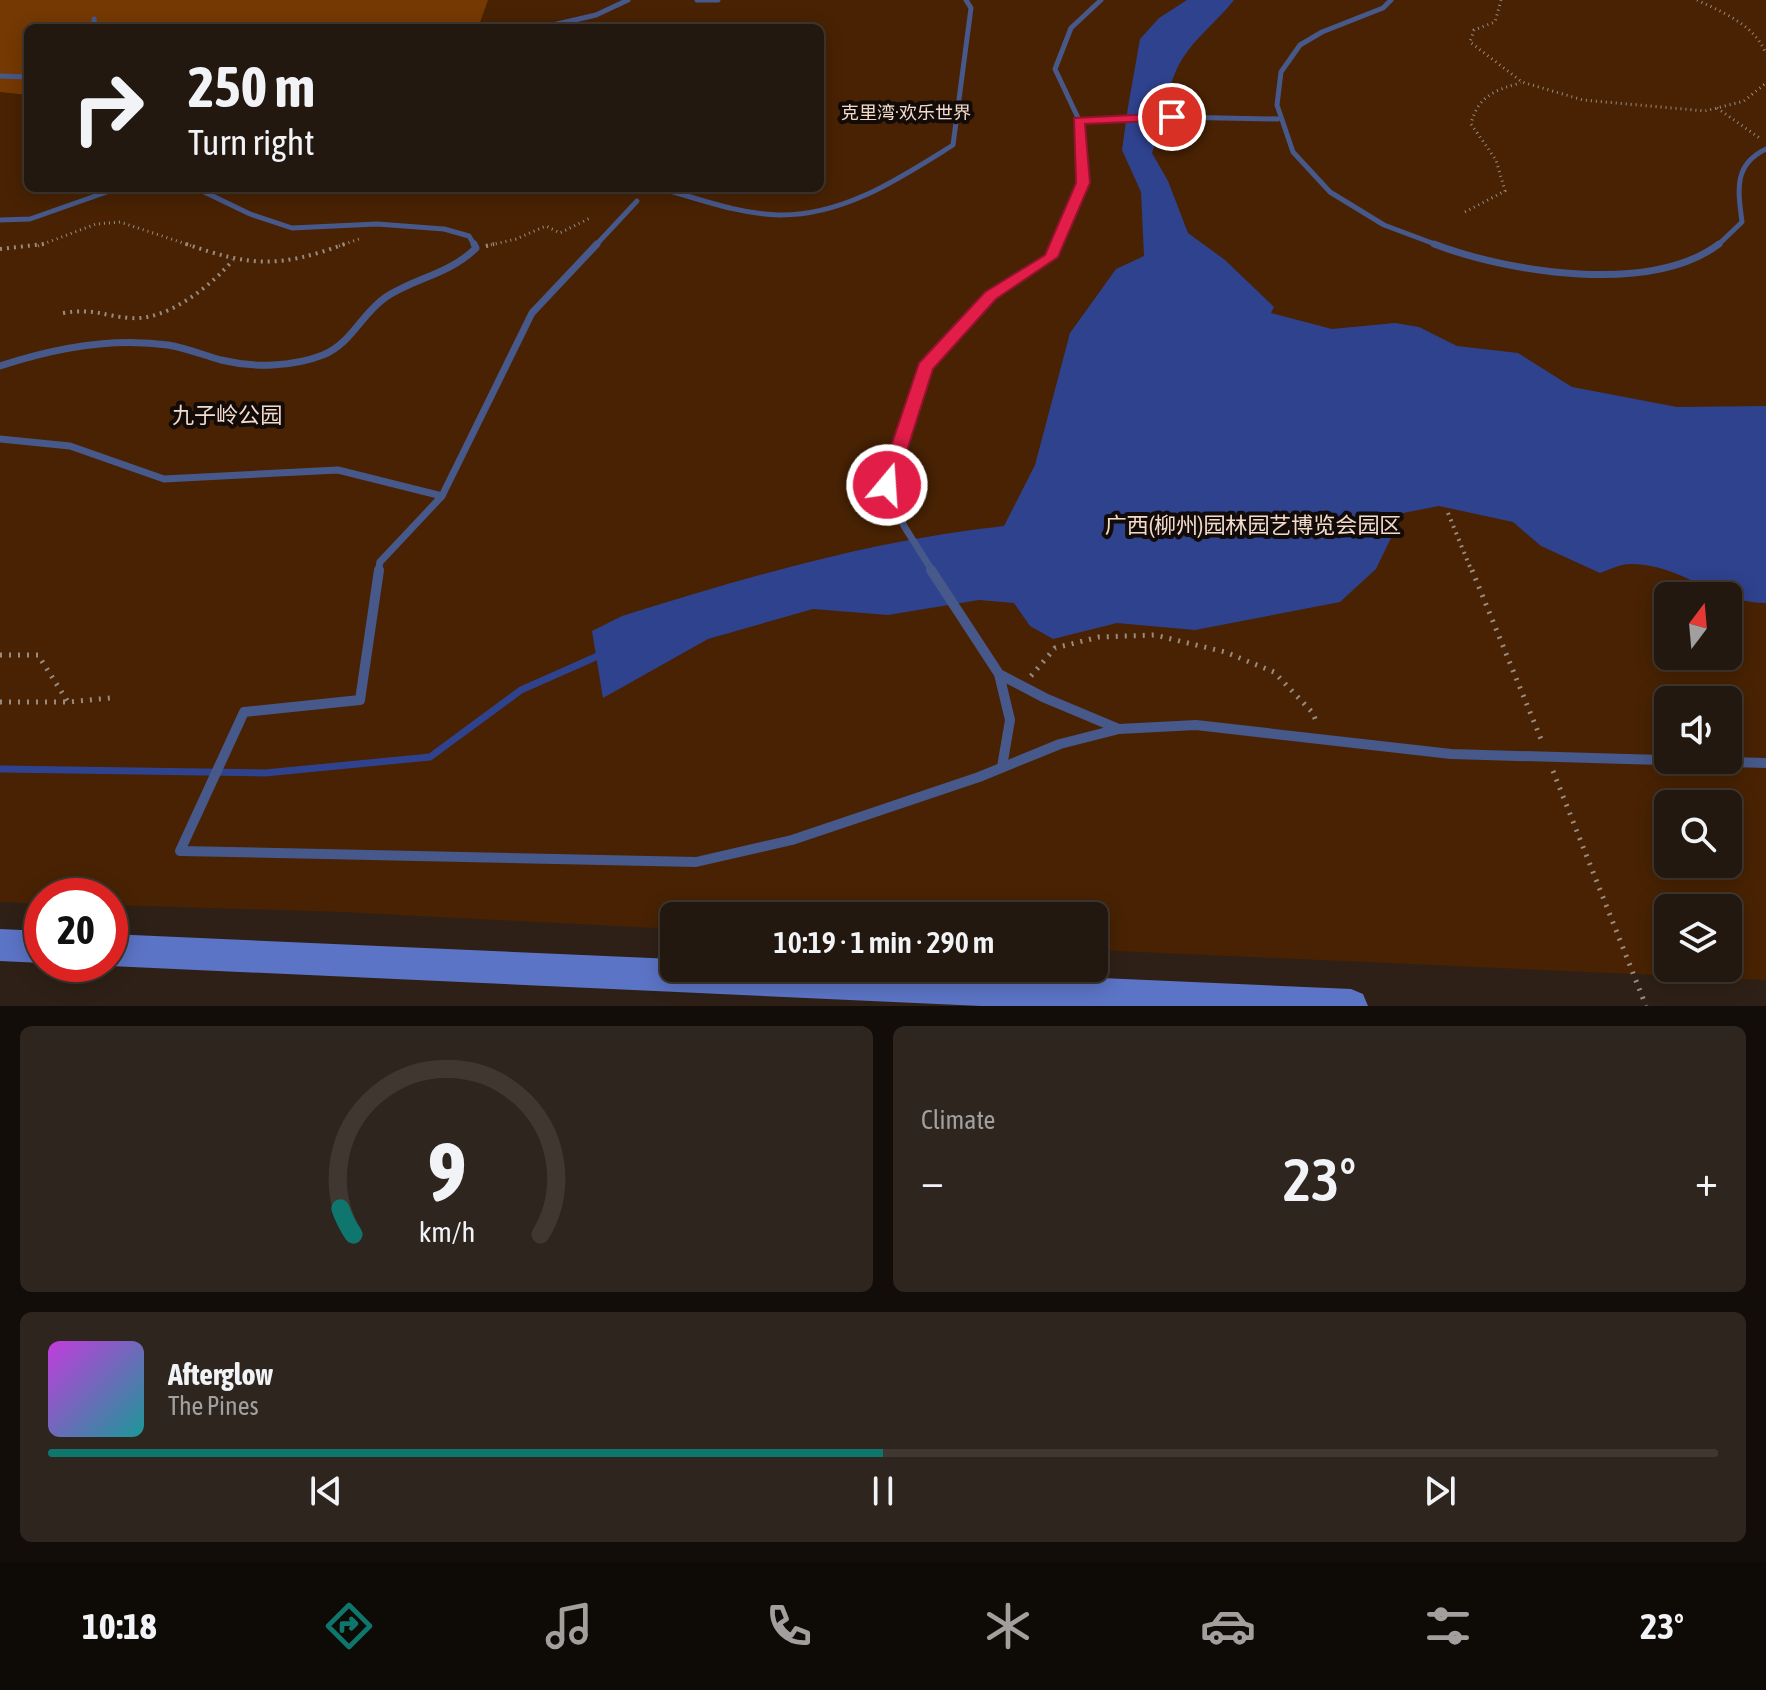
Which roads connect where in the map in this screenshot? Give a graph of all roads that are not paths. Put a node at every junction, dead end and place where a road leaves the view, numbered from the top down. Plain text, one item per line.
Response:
1 (628, 0) edge
2 (697, 0) edge
3 (718, 0) edge
4 (966, 0) edge
5 (1101, 0) edge
6 (1391, 0) edge
7 (94, 19) dead end
8 (95, 24) edge
9 (557, 24) edge
10 (0, 76) edge
11 (24, 77) edge
12 (1278, 119) junction
13 (1079, 120) junction
14 (1766, 149) edge
15 (107, 192) edge
16 (204, 192) edge
17 (674, 192) edge
18 (637, 201) dead end
19 (0, 220) edge
20 (0, 366) edge
21 (0, 439) edge
22 (442, 496) junction
23 (999, 674) junction
24 (1119, 729) junction
25 (1766, 763) edge
26 (1002, 767) junction
27 (0, 945) edge
28 (24, 946) edge
29 (128, 951) edge
30 (1351, 1006) edge

1 - 9 lane
2 - 3 lane
4 - 17 lane
5 - 13 lane
6 - 12 lane
7 - 8 lane
10 - 11 lane
12 - 13 lane
12 - 14 lane
13 - 23 lane
15 - 19 lane
16 - 20 lane
18 - 22 lane
21 - 22 lane
22 - 26 lane
23 - 24 lane
23 - 26 lane
24 - 25 lane
24 - 26 lane
27 - 28 street
29 - 30 street

